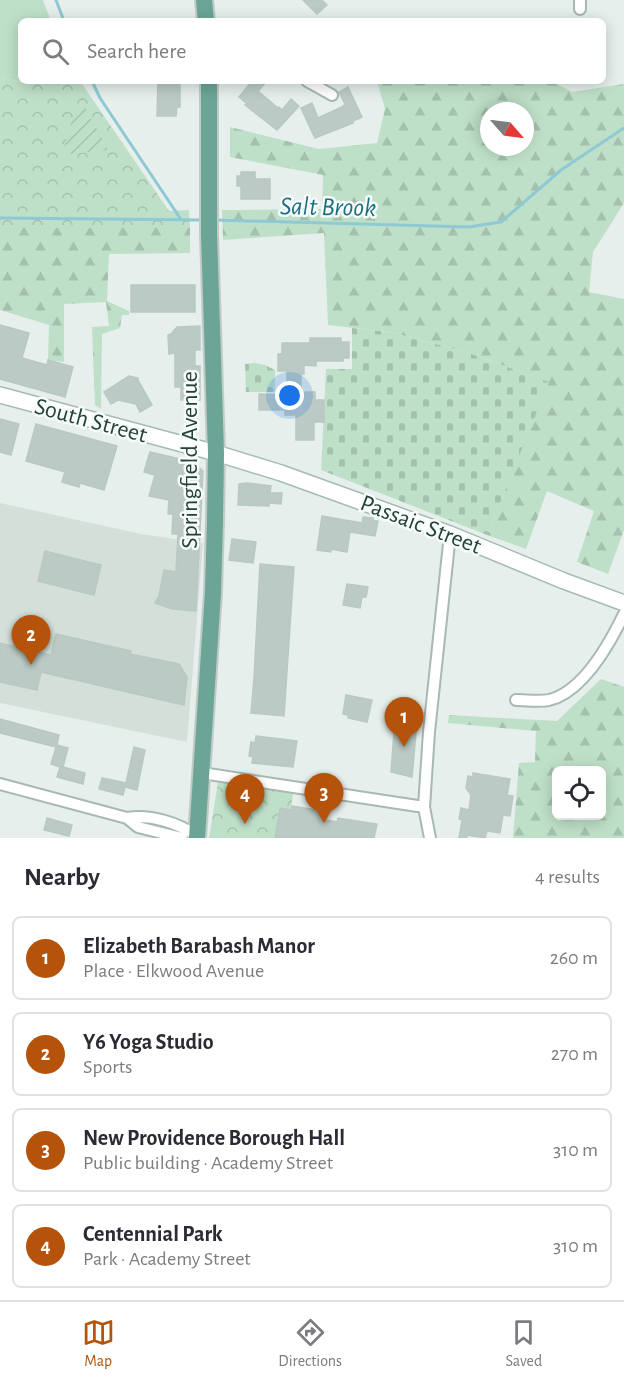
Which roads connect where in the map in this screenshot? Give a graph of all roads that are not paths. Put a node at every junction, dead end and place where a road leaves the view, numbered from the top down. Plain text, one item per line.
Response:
1 (204, 0) edge
2 (206, 18) edge
3 (209, 84) edge
4 (312, 84) edge
5 (332, 95) dead end
6 (0, 395) edge
7 (216, 453) junction
8 (450, 534) junction
9 (624, 603) edge
10 (624, 614) edge
11 (516, 700) dead end
12 (202, 773) junction
13 (0, 784) edge
14 (424, 807) junction
15 (189, 838) edge
16 (430, 838) edge

1 - 2 main road
3 - 7 main road, Springfield Avenue
4 - 5 street
6 - 7 main road, South Street
7 - 8 main road, Passaic Street
7 - 12 main road, Springfield Avenue
8 - 9 main road, Passaic Street
8 - 14 street
10 - 11 street
12 - 14 street
12 - 15 main road, Springfield Avenue
13 - 15 street
14 - 16 street

